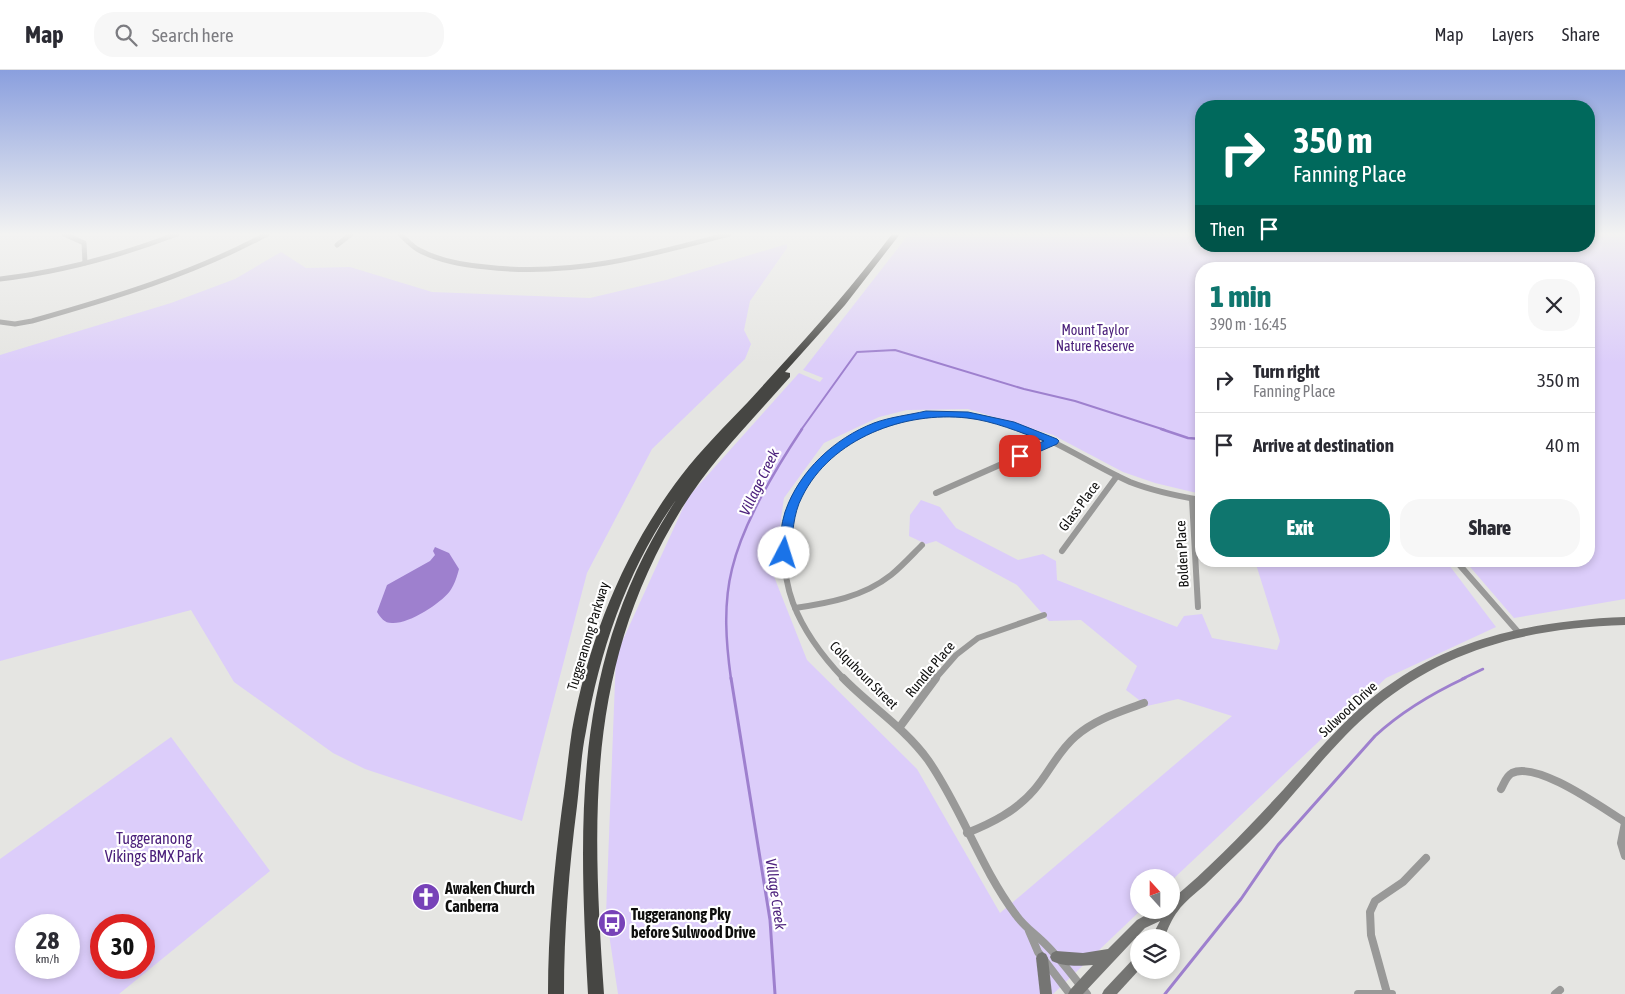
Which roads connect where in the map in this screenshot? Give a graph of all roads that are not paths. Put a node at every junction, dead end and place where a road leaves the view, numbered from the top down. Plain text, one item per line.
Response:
1 (15, 277) edge
2 (172, 277) edge
3 (862, 277) edge
4 (872, 277) edge
5 (1, 280) edge
6 (0, 322) edge
7 (1054, 441) junction
8 (1118, 476) junction
9 (936, 493) dead end
10 (1192, 499) junction
11 (1195, 499) edge
12 (922, 545) dead end
13 (1062, 552) dead end
14 (1195, 553) edge
15 (1196, 567) edge
16 (1461, 567) edge
17 (1198, 607) dead end
18 (795, 608) junction
19 (1044, 615) dead end
20 (1625, 621) edge
21 (1519, 633) junction
22 (1144, 703) dead end
23 (898, 728) junction
24 (1347, 728) joint
25 (1501, 789) dead end
26 (1625, 822) edge
27 (967, 832) junction
28 (1625, 856) edge
29 (1426, 858) dead end
30 (1180, 899) edge
31 (1150, 919) edge
32 (1029, 931) junction
33 (1110, 955) junction
34 (1056, 957) junction
35 (1042, 958) junction
36 (1130, 971) edge
37 (1078, 992) edge
38 (556, 994) edge
39 (596, 994) edge
40 (1046, 994) edge
41 (1108, 994) edge
42 (1358, 994) edge
43 (1389, 994) edge

1 - 5 street
2 - 6 street
3 - 38 highway, Tuggeranong Parkway
4 - 39 highway, Tuggeranong Parkway
7 - 8 street, Colquhoun Street
7 - 9 street
7 - 18 street, Colquhoun Street
8 - 10 street, Colquhoun Street
8 - 13 street, Glass Place
10 - 11 street, Colquhoun Street
10 - 14 street, Bolden Place
12 - 18 street
15 - 17 street, Bolden Place
16 - 21 street
18 - 23 street, Colquhoun Street
19 - 23 street, Rundle Place
20 - 21 main road, Sulwood Drive
21 - 24 main road, Sulwood Drive
22 - 27 street
23 - 27 street, Colquhoun Street
24 - 30 main road, Sulwood Drive
25 - 26 street
26 - 28 street
27 - 32 street, Colquhoun Street
29 - 43 street
31 - 33 main road, Sulwood Drive
32 - 34 street, Colquhoun Street
32 - 35 street, Colquhoun Street
33 - 34 main road
33 - 37 main road, Sulwood Drive
34 - 37 street, Colquhoun Street
35 - 37 street, Colquhoun Street
35 - 40 main road
36 - 41 main road
42 - 43 street

